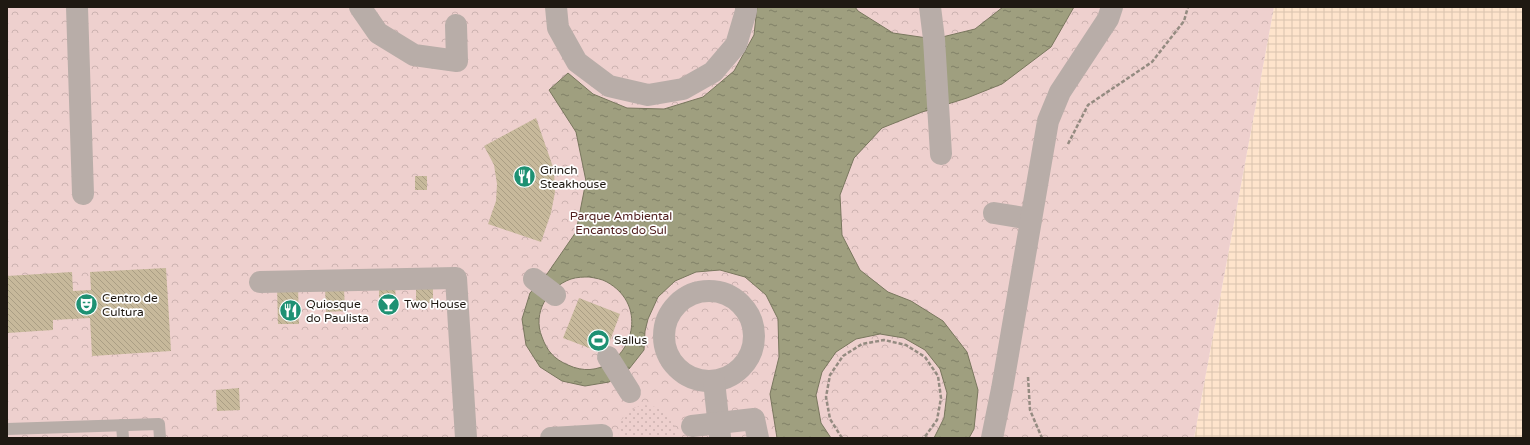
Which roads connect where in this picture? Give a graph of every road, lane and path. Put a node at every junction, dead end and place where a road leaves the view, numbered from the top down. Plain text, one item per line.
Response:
1 (78, 7) edge
2 (360, 7) edge
3 (556, 7) edge
4 (746, 7) edge
5 (930, 7) edge
6 (1112, 7) edge
7 (1188, 7) edge
8 (456, 25) dead end
9 (1067, 146) dead end
10 (941, 154) dead end
11 (83, 194) dead end
12 (994, 213) dead end
13 (1031, 219) junction
14 (260, 282) dead end
15 (609, 359) dead end
16 (1029, 370) dead end
17 (714, 381) junction
18 (626, 385) dead end
19 (122, 425) junction
20 (692, 426) dead end
21 (7, 429) edge
22 (719, 430) edge
23 (602, 435) dead end
24 (123, 438) edge
25 (160, 438) edge
26 (466, 438) edge
27 (551, 438) edge
28 (758, 438) edge
29 (842, 438) edge
30 (924, 438) edge
31 (992, 438) edge
32 (1042, 438) edge

1 - 11 street
2 - 8 street
3 - 4 street
5 - 10 street
6 - 13 street
7 - 9 path
12 - 13 street
13 - 31 street
14 - 26 street
15 - 18 street
16 - 32 path
17 - 17 street
17 - 22 street
19 - 21 lane
19 - 24 lane
19 - 25 lane
20 - 22 street
22 - 28 street
23 - 27 street
29 - 30 path

